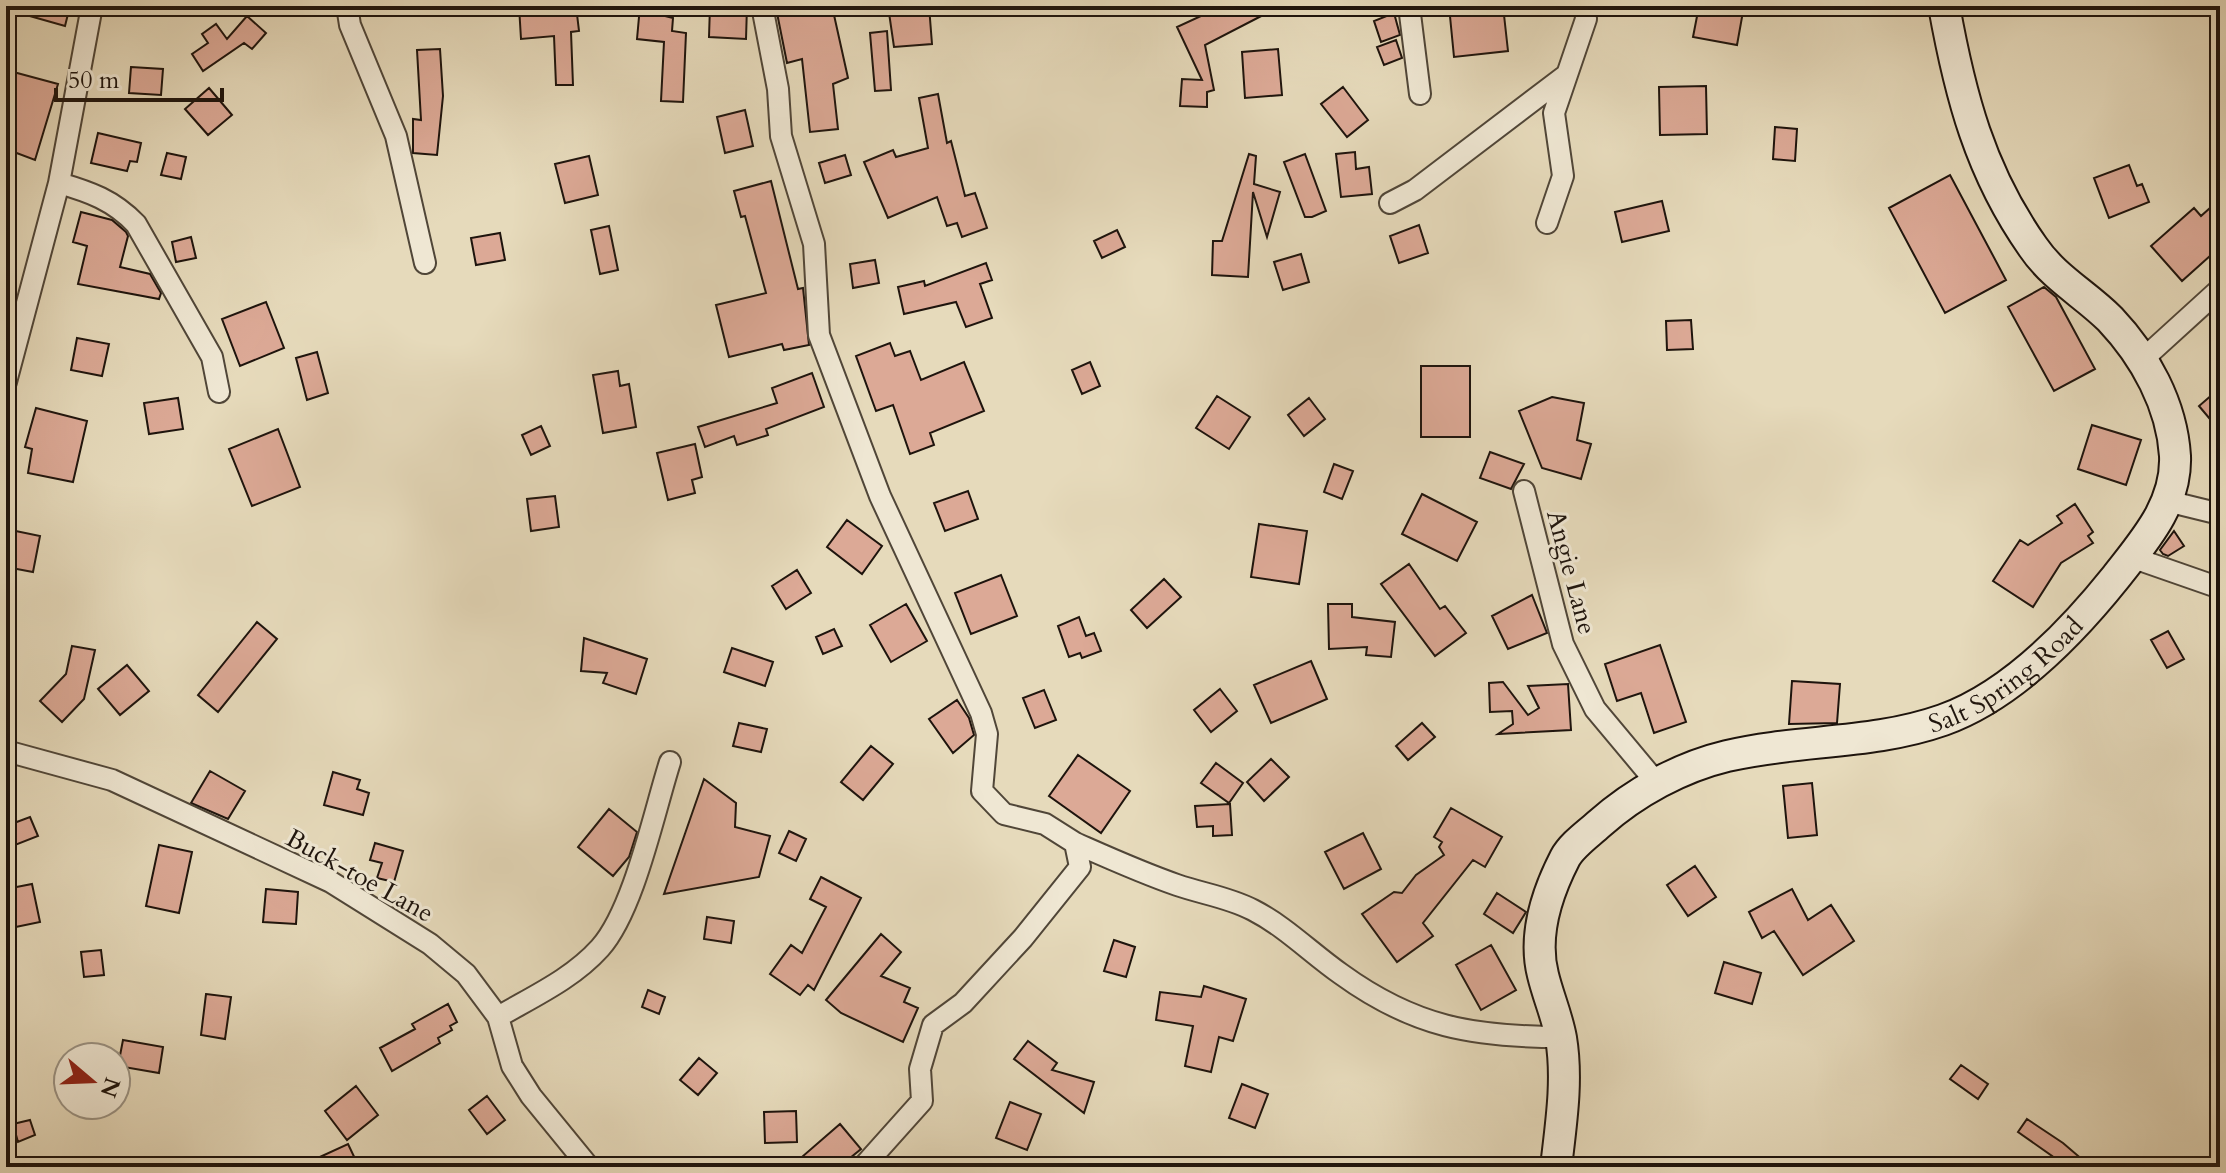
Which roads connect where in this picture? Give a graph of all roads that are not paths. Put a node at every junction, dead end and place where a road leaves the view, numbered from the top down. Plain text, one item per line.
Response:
1 (92, 6) edge
2 (347, 6) edge
3 (762, 6) edge
4 (1409, 6) edge
5 (1585, 6) edge
6 (1944, 6) edge
7 (1565, 76) junction
8 (1420, 94) dead end
9 (59, 183) junction
10 (1390, 203) dead end
11 (1547, 223) dead end
12 (425, 263) dead end
13 (2220, 289) edge
14 (6, 299) edge
15 (27, 305) junction
16 (2142, 360) junction
17 (6, 382) edge
18 (219, 392) dead end
19 (1524, 491) dead end
20 (2167, 501) junction
21 (2220, 514) edge
22 (2131, 557) junction
23 (2220, 588) edge
24 (6, 751) edge
25 (670, 762) dead end
26 (1656, 782) junction
27 (1075, 843) junction
28 (498, 1017) junction
29 (1561, 1037) junction
30 (589, 1167) edge
31 (863, 1167) edge
32 (1556, 1167) edge

1 - 9 street
2 - 12 street
3 - 27 street
4 - 8 street
5 - 7 street
6 - 16 street, Salt Spring Road
7 - 10 street
7 - 11 street
9 - 15 street
9 - 18 street
13 - 16 street
14 - 15 street
15 - 17 street
16 - 20 street, Salt Spring Road
19 - 26 street, Angie Lane
20 - 21 street
20 - 22 street, Salt Spring Road
22 - 23 street
22 - 26 street, Salt Spring Road
24 - 28 street, Buck-toe Lane
25 - 28 street
26 - 29 street, Salt Spring Road
27 - 29 street
27 - 31 street
28 - 30 street, Buck-toe Lane
29 - 32 street, Salt Spring Road

